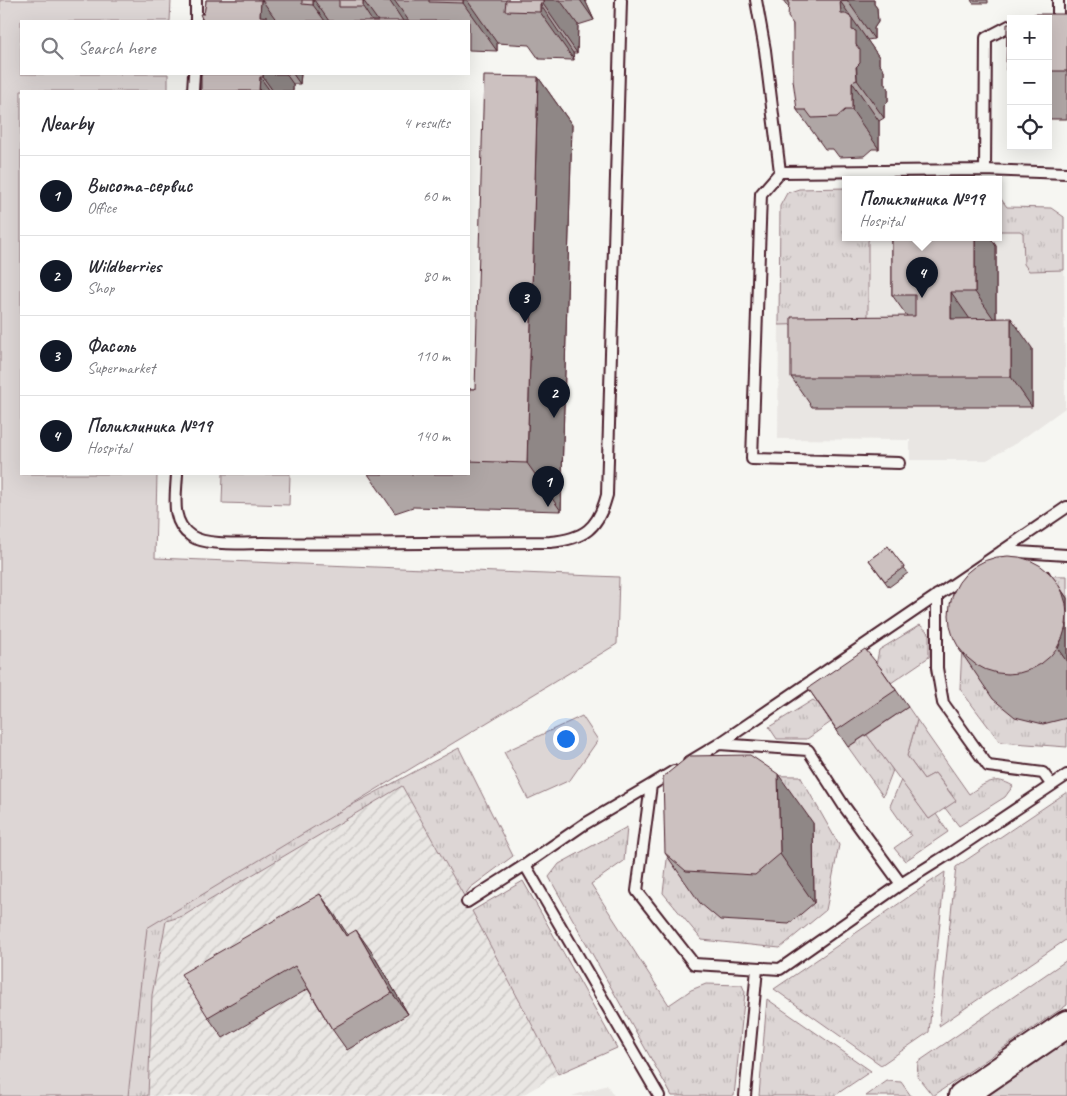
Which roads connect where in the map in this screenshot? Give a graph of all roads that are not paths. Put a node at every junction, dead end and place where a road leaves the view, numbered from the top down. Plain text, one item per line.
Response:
1 (196, 0) edge
2 (621, 0) edge
3 (756, 0) edge
4 (1058, 0) edge
5 (196, 20) edge
6 (1058, 21) edge
7 (1007, 27) edge
8 (194, 75) edge
9 (193, 90) edge
10 (985, 170) junction
11 (780, 172) junction
12 (1067, 173) edge
13 (899, 463) dead end
14 (177, 475) edge
15 (1067, 507) edge
16 (1002, 551) junction
17 (1067, 555) edge
18 (937, 595) junction
19 (719, 744) junction
20 (1067, 775) edge
21 (1051, 784) junction
22 (651, 785) junction
23 (525, 865) junction
24 (901, 884) junction
25 (467, 902) dead end
26 (757, 969) junction
27 (1067, 1024) edge
28 (659, 1096) edge
29 (745, 1096) edge
30 (962, 1096) edge

1 - 5 lane
2 - 14 lane
3 - 11 lane
4 - 6 lane
7 - 10 lane
8 - 9 lane
10 - 11 lane
10 - 12 lane
11 - 13 lane
15 - 16 lane
16 - 17 lane
16 - 18 lane
18 - 19 lane
18 - 21 lane
19 - 22 lane
19 - 24 lane
20 - 21 lane
21 - 24 lane
22 - 23 lane
22 - 26 lane
23 - 25 lane
23 - 28 lane
24 - 26 lane
26 - 29 lane
27 - 30 street

